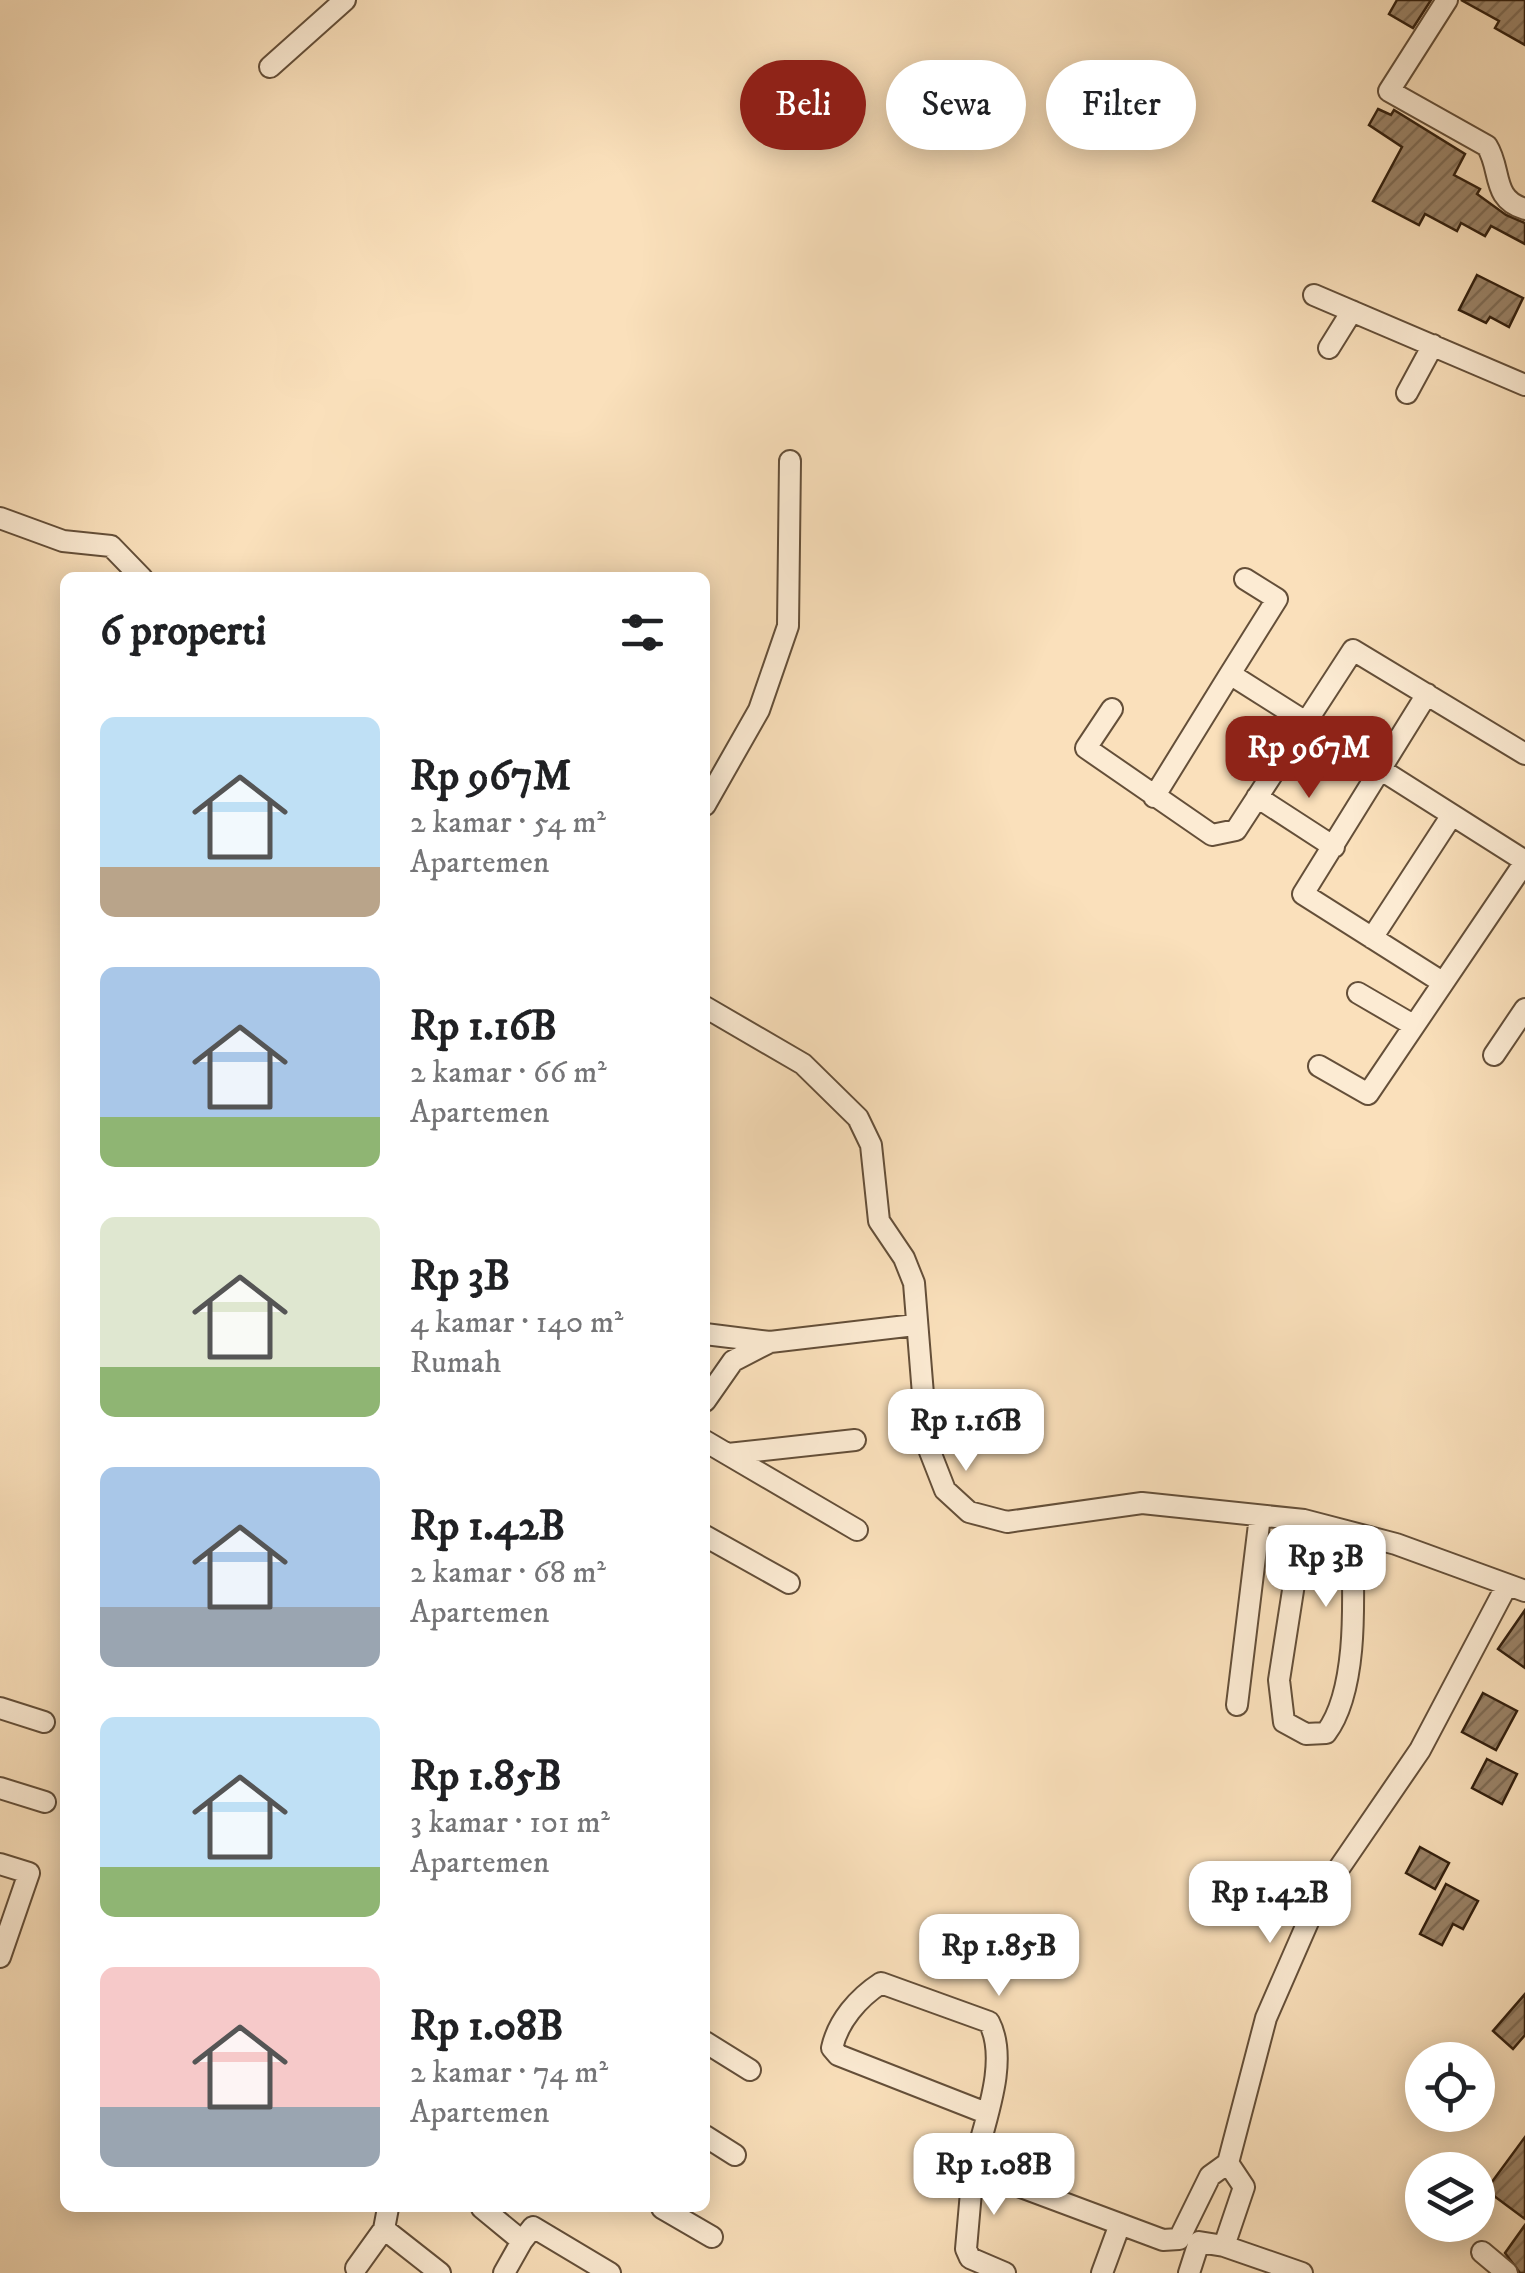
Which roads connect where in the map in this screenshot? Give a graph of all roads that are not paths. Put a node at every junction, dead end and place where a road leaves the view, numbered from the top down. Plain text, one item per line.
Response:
1 (344, 0) edge
2 (1447, 0) edge
3 (270, 67) dead end
4 (1525, 209) edge
5 (1314, 294) dead end
6 (1352, 310) junction
7 (1432, 346) junction
8 (1329, 348) dead end
9 (1525, 385) edge
10 (1407, 394) dead end
11 (790, 462) dead end
12 (0, 518) edge
13 (136, 572) edge
14 (1245, 579) dead end
15 (1230, 674) junction
16 (1427, 694) junction
17 (1112, 709) dead end
18 (1306, 722) junction
19 (1525, 754) edge
20 (1383, 771) junction
21 (710, 796) edge
22 (1154, 797) junction
23 (1257, 797) junction
24 (1452, 815) junction
25 (1334, 847) junction
26 (1525, 862) edge
27 (1505, 890) junction
28 (1525, 904) edge
29 (1372, 938) junction
30 (1442, 982) junction
31 (1358, 993) dead end
32 (1525, 1009) edge
33 (710, 1010) edge
34 (1413, 1026) junction
35 (1494, 1055) dead end
36 (1319, 1066) dead end
37 (915, 1325) junction
38 (710, 1335) edge
39 (770, 1342) junction
40 (710, 1394) edge
41 (855, 1440) dead end
42 (710, 1444) edge
43 (728, 1454) junction
44 (1260, 1516) junction
45 (1304, 1520) junction
46 (857, 1530) dead end
47 (1352, 1534) junction
48 (710, 1539) edge
49 (790, 1583) dead end
50 (1516, 1588) edge
51 (1237, 1705) dead end
52 (0, 1708) edge
53 (44, 1722) dead end
54 (0, 1788) edge
55 (45, 1802) dead end
56 (0, 1864) edge
57 (2, 1948) edge
58 (710, 2045) edge
59 (750, 2070) dead end
60 (986, 2112) junction
61 (710, 2139) edge
62 (735, 2154) dead end
63 (1228, 2162) junction
64 (973, 2168) junction
65 (387, 2212) edge
66 (489, 2212) edge
67 (543, 2212) edge
68 (669, 2212) edge
69 (1120, 2224) junction
70 (384, 2229) junction
71 (528, 2234) junction
72 (712, 2238) dead end
73 (1189, 2240) junction
74 (1224, 2246) junction
75 (1482, 2252) dead end
76 (356, 2268) dead end
77 (440, 2273) edge
78 (504, 2273) edge
79 (610, 2273) edge
80 (1005, 2273) edge
81 (1102, 2273) edge
82 (1190, 2273) edge
83 (1302, 2273) edge
84 (1507, 2273) edge

1 - 3 street
2 - 4 street
5 - 6 street
6 - 7 street
6 - 8 street
7 - 9 street
7 - 10 street
11 - 21 street
12 - 13 street
14 - 15 street
15 - 18 street
15 - 22 street
16 - 18 street
16 - 19 street
16 - 20 street
17 - 22 street
18 - 20 street
18 - 23 street
20 - 24 street
20 - 25 street
22 - 23 street
23 - 25 street
24 - 26 street
24 - 29 street
25 - 29 street
26 - 27 street
27 - 28 street
27 - 30 street
29 - 30 street
30 - 34 street
31 - 34 street
32 - 35 street
33 - 37 street
34 - 36 street
37 - 39 street
37 - 44 street
38 - 39 street
39 - 40 street
41 - 43 street
42 - 43 street
43 - 46 street
44 - 45 street
44 - 51 street
45 - 47 street
45 - 47 street
47 - 50 street
48 - 49 street
50 - 63 street
52 - 53 street
54 - 55 street
56 - 57 street
58 - 59 street
60 - 60 street
60 - 64 street
61 - 62 street
63 - 73 street
63 - 74 street
64 - 69 street
64 - 80 street
65 - 70 street
66 - 71 street
67 - 71 street
68 - 72 street
69 - 73 street
69 - 81 street
70 - 76 street
70 - 77 street
71 - 78 street
71 - 79 street
73 - 74 street
73 - 82 street
74 - 83 street
75 - 84 street

